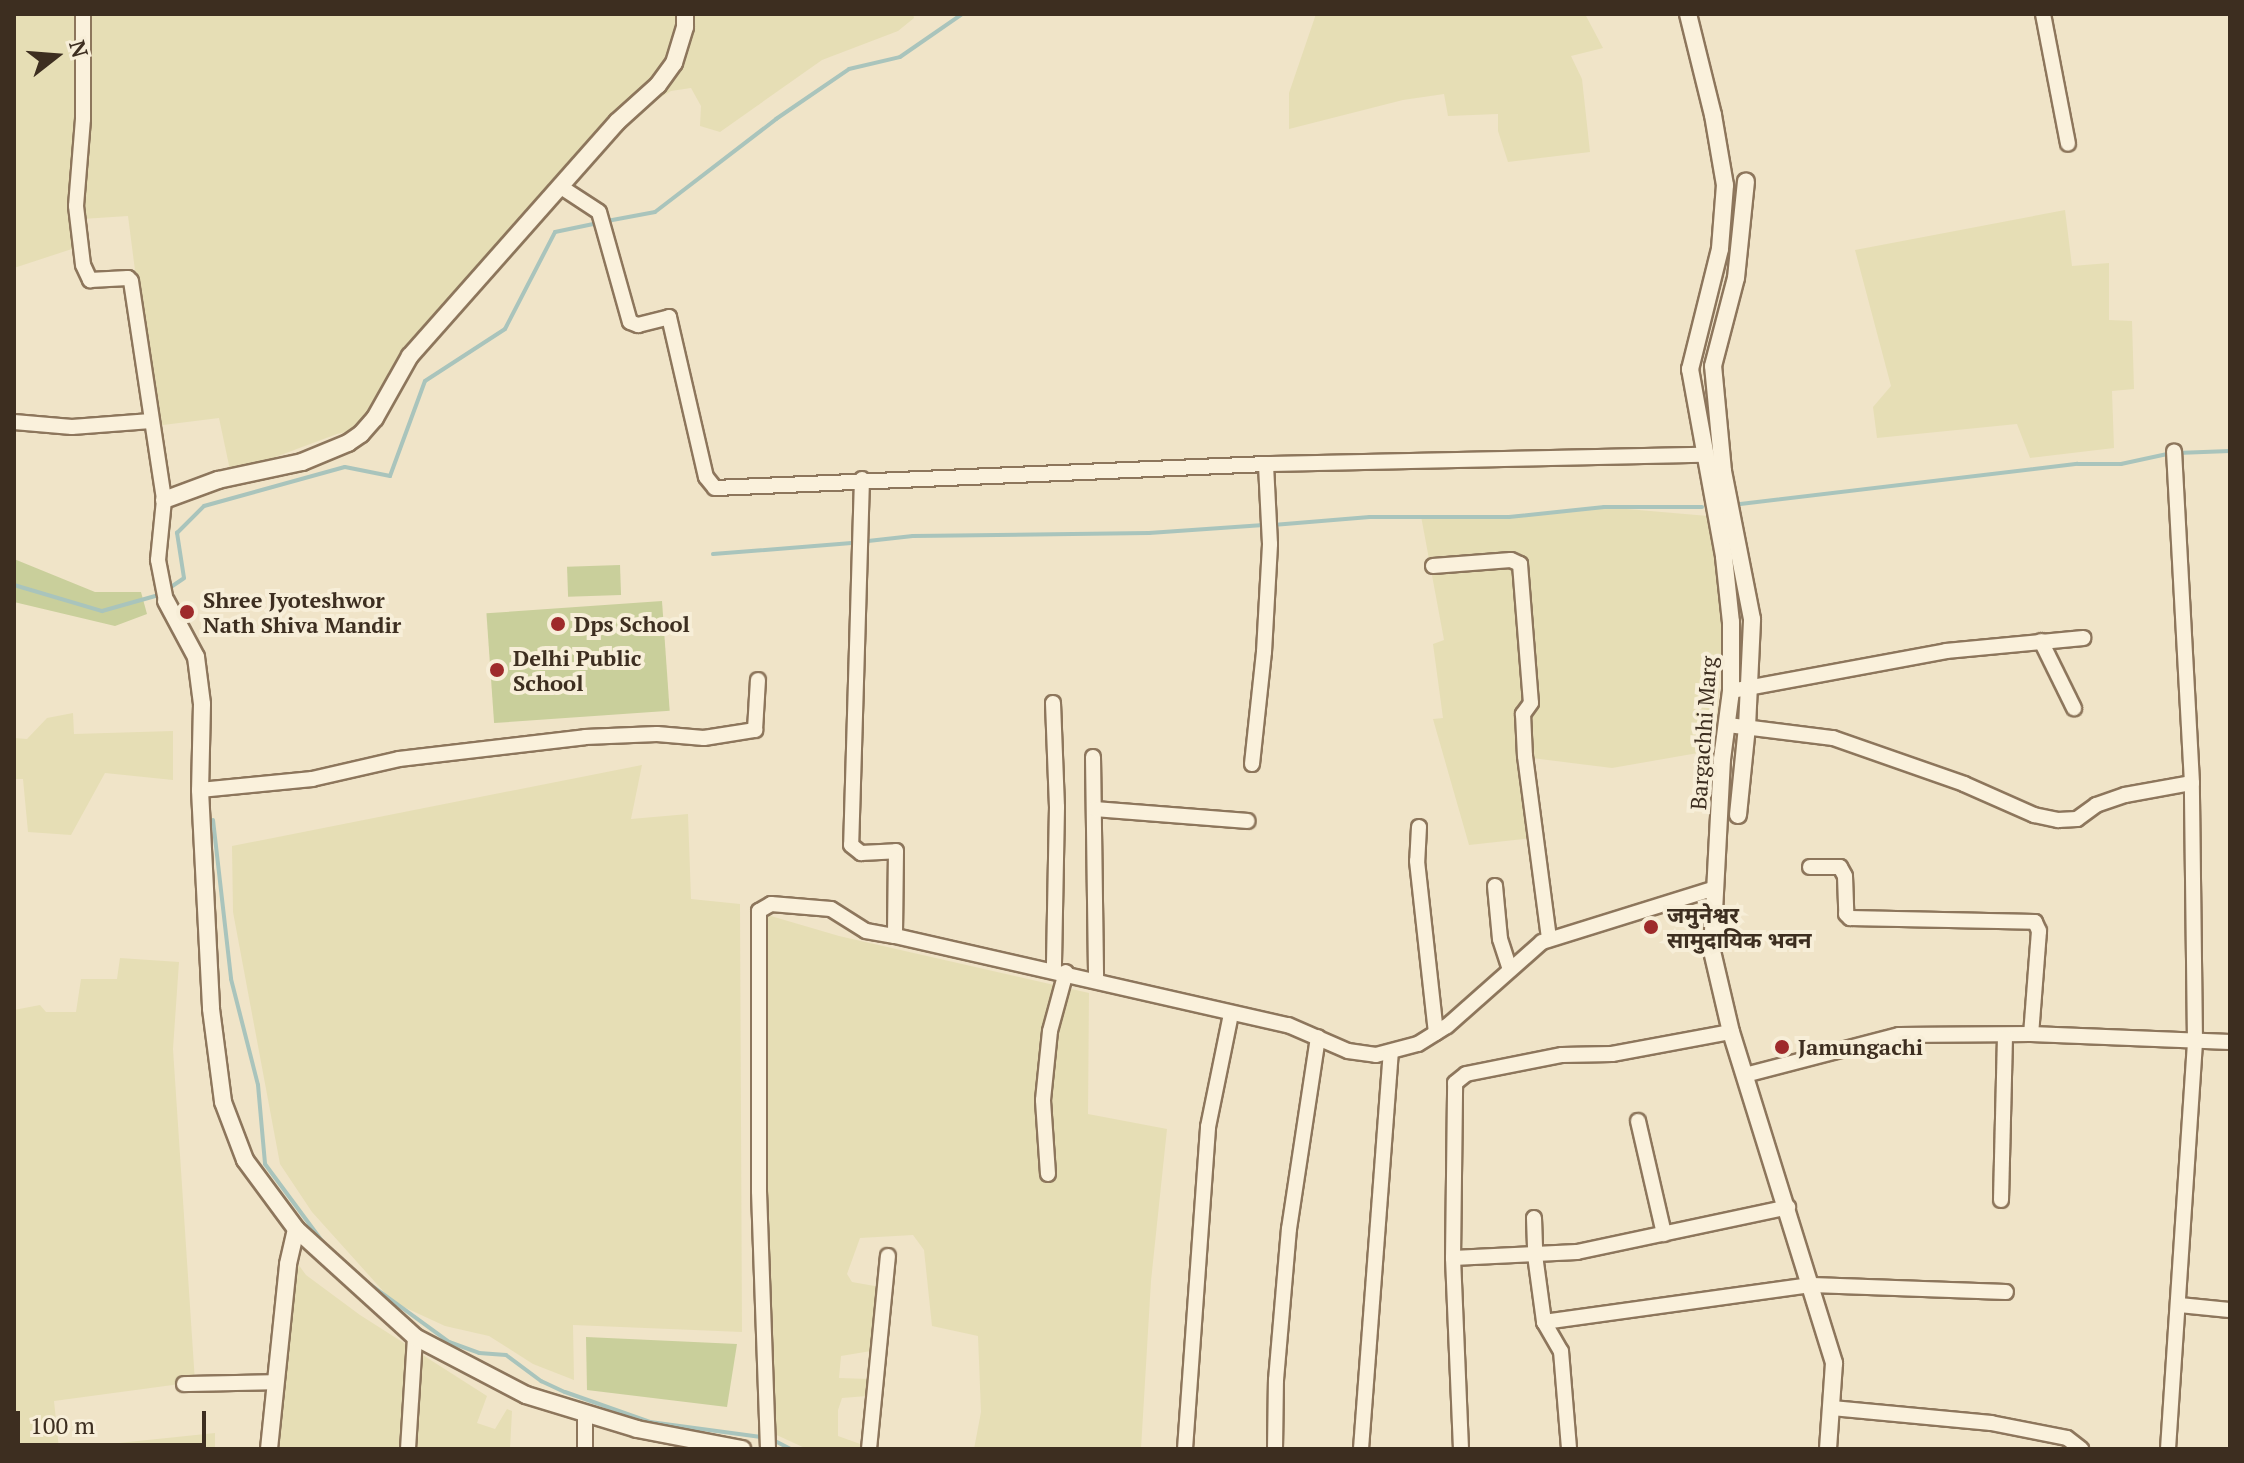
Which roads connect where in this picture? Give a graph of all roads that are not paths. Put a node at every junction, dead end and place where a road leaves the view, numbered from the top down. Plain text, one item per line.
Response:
1 (83, 14) edge
2 (685, 14) edge
3 (1688, 14) edge
4 (2043, 14) edge
5 (2068, 144) dead end
6 (1746, 182) dead end
7 (561, 187) junction
8 (151, 421) junction
9 (14, 422) edge
10 (2174, 451) dead end
11 (1707, 455) junction
12 (1266, 464) junction
13 (862, 479) junction
14 (164, 500) junction
15 (1433, 566) dead end
16 (164, 594) joint
17 (2083, 638) dead end
18 (2041, 641) junction
19 (758, 680) dead end
20 (1750, 687) junction
21 (1731, 691) junction
22 (1053, 703) dead end
23 (2074, 708) dead end
24 (1728, 725) junction
25 (1747, 727) junction
26 (1093, 757) dead end
27 (1252, 764) dead end
28 (2192, 783) junction
29 (200, 790) junction
30 (1095, 809) junction
31 (1738, 815) dead end
32 (1248, 821) dead end
33 (1419, 827) dead end
34 (1810, 867) dead end
35 (1495, 886) dead end
36 (1715, 888) junction
37 (895, 936) junction
38 (1549, 939) junction
39 (1510, 969) junction
40 (1060, 971) junction
41 (1096, 979) junction
42 (1231, 1014) junction
43 (1731, 1032) junction
44 (1436, 1033) junction
45 (2031, 1034) junction
46 (2005, 1036) junction
47 (1318, 1037) junction
48 (2195, 1042) junction
49 (2230, 1042) edge
50 (1391, 1054) junction
51 (1745, 1075) junction
52 (1638, 1121) dead end
53 (1048, 1174) dead end
54 (2001, 1200) dead end
55 (1788, 1207) junction
56 (1534, 1218) dead end
57 (296, 1229) junction
58 (1664, 1234) junction
59 (1535, 1255) junction
60 (888, 1256) dead end
61 (1453, 1258) junction
62 (1812, 1285) junction
63 (2006, 1292) dead end
64 (2179, 1305) junction
65 (2230, 1310) edge
66 (1544, 1322) junction
67 (415, 1337) junction
68 (276, 1382) junction
69 (184, 1384) dead end
70 (1832, 1408) junction
71 (585, 1413) junction
72 (269, 1449) edge
73 (408, 1449) edge
74 (585, 1449) edge
75 (742, 1449) edge
76 (768, 1449) edge
77 (869, 1449) edge
78 (1185, 1449) edge
79 (1275, 1449) edge
80 (1361, 1449) edge
81 (1461, 1449) edge
82 (1569, 1449) edge
83 (1828, 1449) edge
84 (2081, 1449) edge
85 (2168, 1449) edge

1 - 8 street
2 - 7 street
3 - 11 street, Bargachhi Marg
4 - 5 street
6 - 20 street
7 - 13 street
7 - 14 street
8 - 9 street
8 - 14 street
10 - 28 street
11 - 12 street
11 - 21 street, Bargachhi Marg
12 - 13 street
12 - 27 street
13 - 37 street
14 - 16 street
15 - 38 street
16 - 29 street
17 - 18 street
18 - 20 street
18 - 23 street
19 - 29 street
20 - 21 street
20 - 25 street
21 - 24 street, Bargachhi Marg
22 - 40 street
24 - 25 street
24 - 36 street, Bargachhi Marg
25 - 28 street
25 - 31 street
26 - 30 street
28 - 48 street
29 - 57 street
30 - 32 street
30 - 41 street
33 - 44 street
34 - 45 street
35 - 39 street
36 - 38 street
36 - 43 street, Bargachhi Marg
37 - 40 street
37 - 76 street
38 - 39 street
39 - 44 street
40 - 41 street
40 - 53 street
41 - 42 street
42 - 47 street
42 - 78 street
43 - 51 street, Bargachhi Marg
43 - 61 street
44 - 50 street
45 - 46 street
45 - 48 street
46 - 51 street
46 - 54 street
47 - 50 street
47 - 79 street
48 - 49 street
48 - 64 street
50 - 80 street
51 - 55 street, Bargachhi Marg
52 - 58 street
55 - 58 street
55 - 62 street, Bargachhi Marg
56 - 59 street
57 - 67 street
57 - 68 street
58 - 59 street
59 - 61 street
59 - 66 street
60 - 77 street
61 - 81 street
62 - 63 street
62 - 66 street
62 - 70 street, Bargachhi Marg
64 - 65 street
64 - 85 street
66 - 82 street
67 - 71 street
67 - 73 street
68 - 69 street
68 - 72 street
70 - 83 street, Bargachhi Marg
70 - 84 street
71 - 74 street
71 - 75 street

